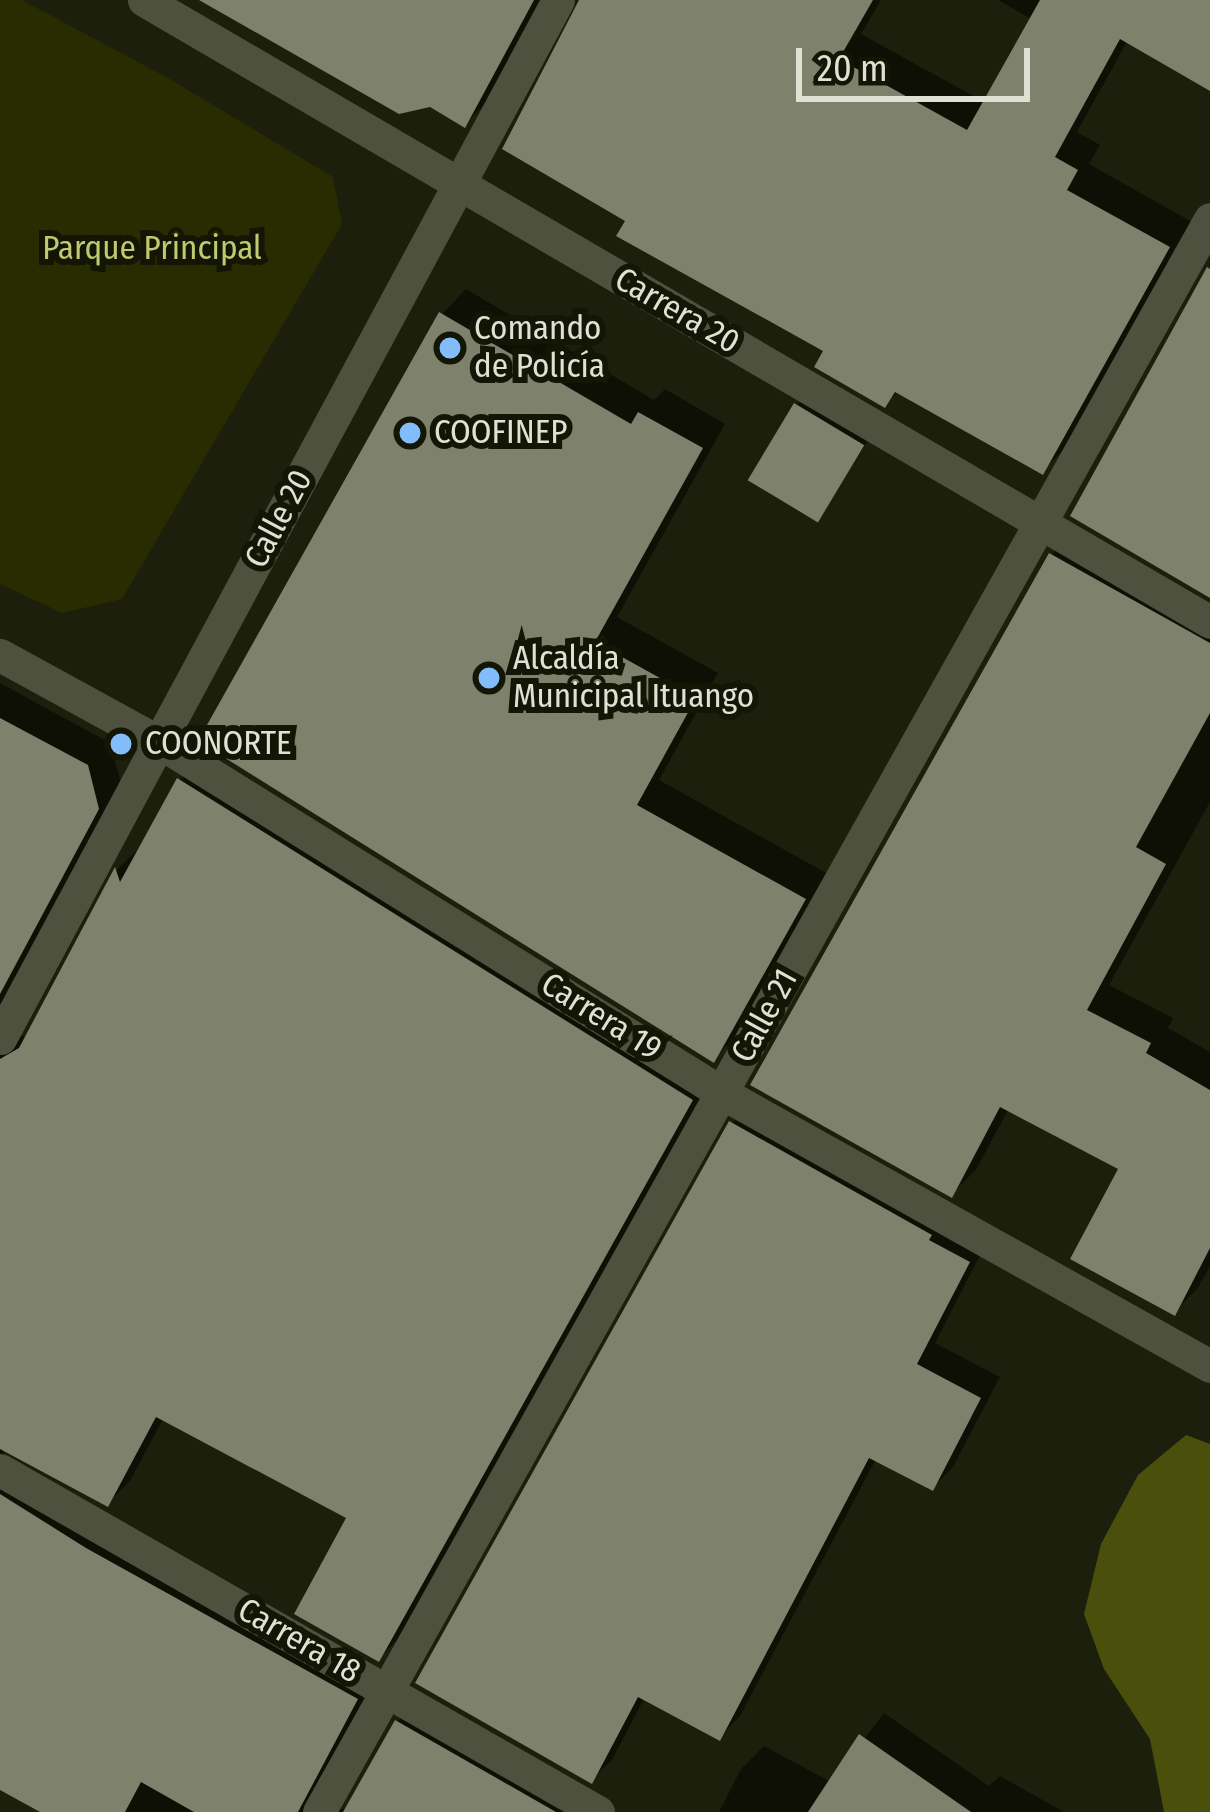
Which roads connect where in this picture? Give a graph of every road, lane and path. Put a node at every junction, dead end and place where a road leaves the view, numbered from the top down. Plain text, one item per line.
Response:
1 (143, 0) edge
2 (558, 0) edge
3 (459, 184) junction
4 (1210, 219) edge
5 (1040, 523) junction
6 (1210, 622) edge
7 (0, 655) edge
8 (159, 742) junction
9 (0, 1038) edge
10 (722, 1093) junction
11 (1210, 1366) edge
12 (0, 1470) edge
13 (387, 1691) junction
14 (320, 1812) edge
15 (598, 1812) edge

1 - 3 street, Carrera 20
2 - 3 street, Calle 20
3 - 5 street, Carrera 20
3 - 8 street, Calle 20
4 - 5 street, Calle 21
5 - 6 street, Carrera 20
5 - 10 street, Calle 21
7 - 8 street, Carrera 19
8 - 9 street, Calle 20
8 - 10 street, Carrera 19
10 - 11 street, Carrera 19
10 - 13 street, Calle 21
12 - 13 street, Carrera 18
13 - 14 street, Calle 21
13 - 15 street, Carrera 18

